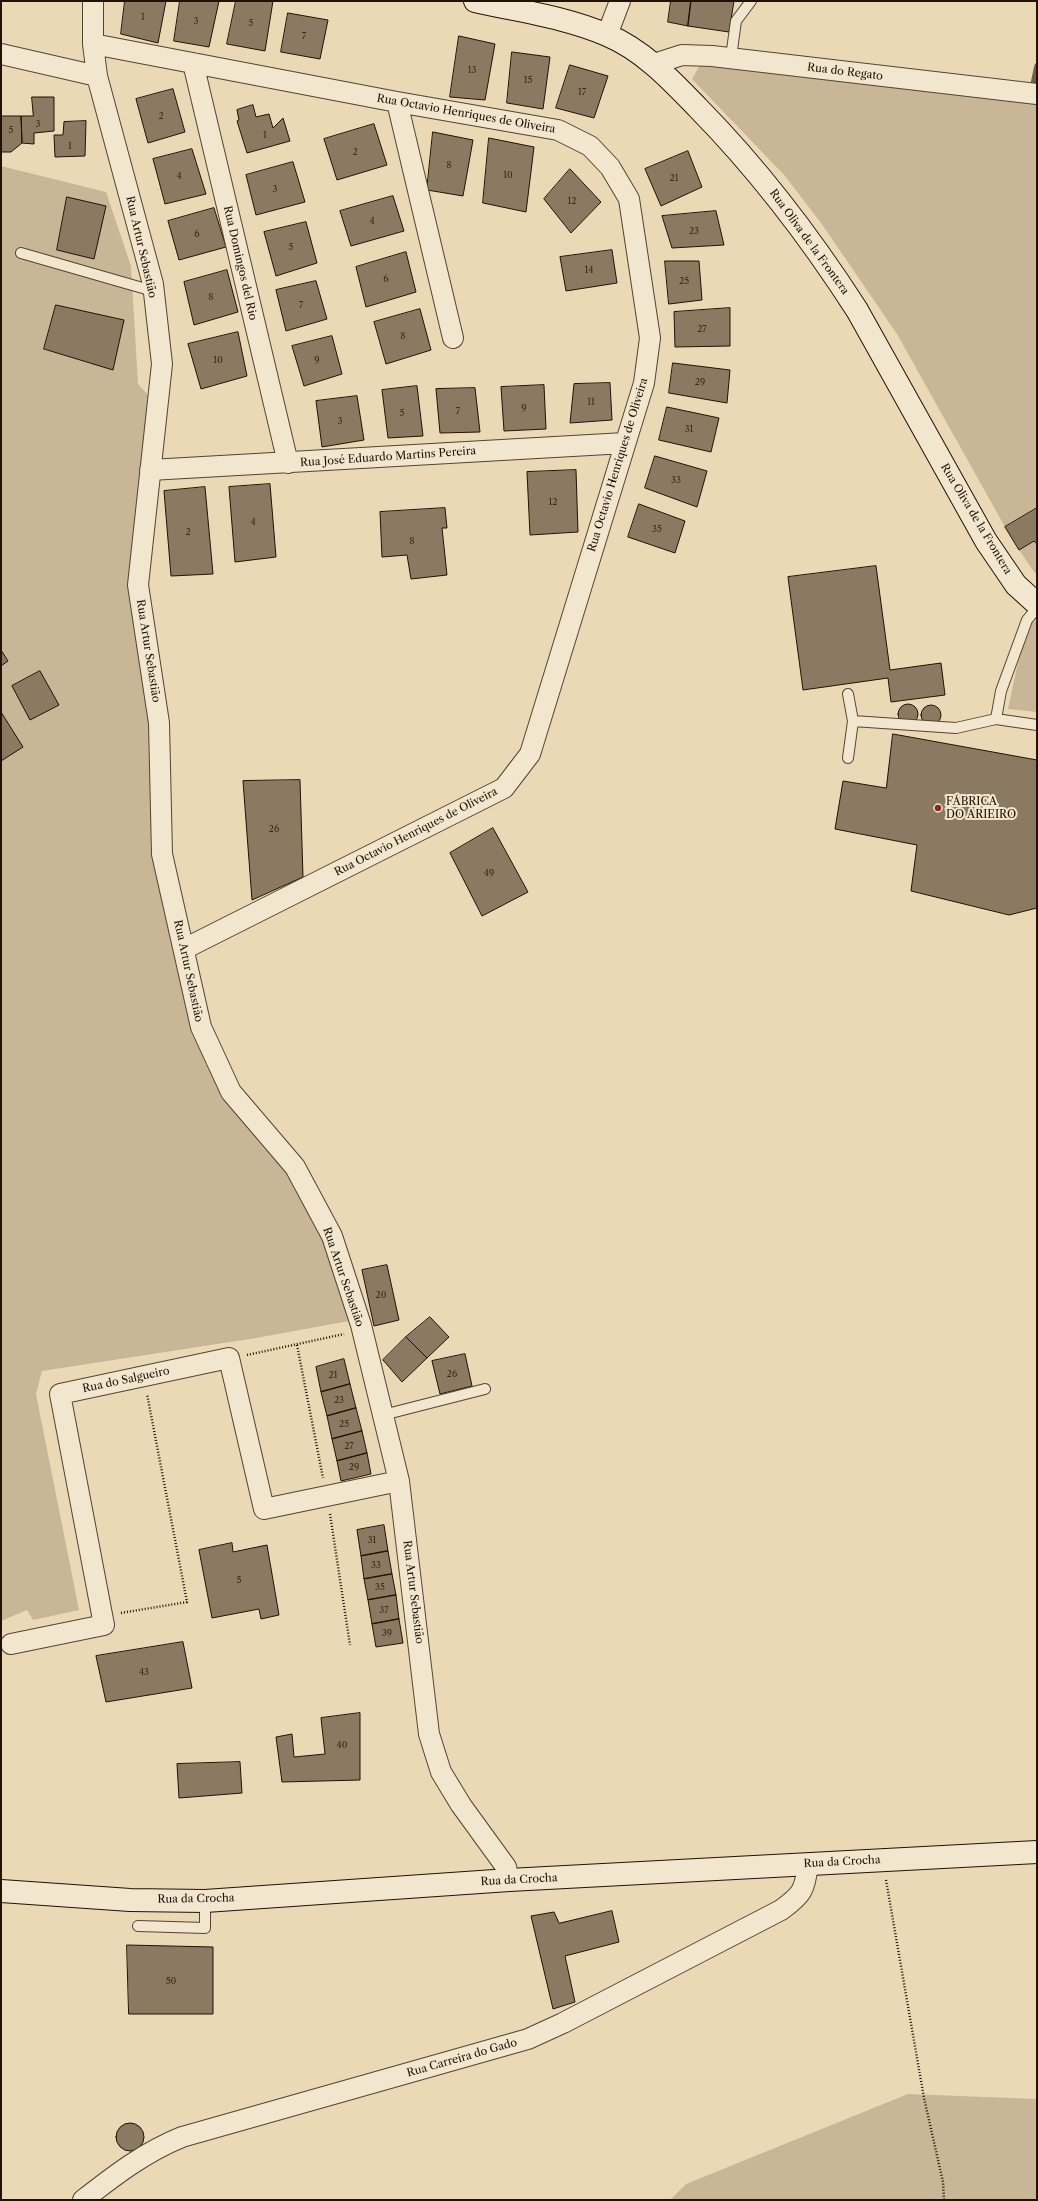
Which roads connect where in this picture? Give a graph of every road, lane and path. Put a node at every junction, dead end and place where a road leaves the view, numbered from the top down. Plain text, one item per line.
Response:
1 (92, 1) edge
2 (475, 1) edge
3 (620, 1) edge
4 (751, 1) edge
5 (607, 35) junction
6 (93, 44) junction
7 (1, 54) edge
8 (725, 58) junction
9 (193, 63) junction
10 (654, 64) junction
11 (97, 76) junction
12 (1037, 94) edge
13 (397, 102) junction
14 (21, 253) dead end
15 (153, 291) junction
16 (454, 338) dead end
17 (625, 442) junction
18 (288, 463) junction
19 (150, 470) junction
20 (1037, 604) edge
21 (1037, 608) edge
22 (848, 694) dead end
23 (996, 719) junction
24 (853, 721) junction
25 (1037, 725) edge
26 (848, 758) dead end
27 (184, 949) junction
28 (362, 1331) junction
29 (297, 1345) junction
30 (229, 1358) junction
31 (486, 1389) dead end
32 (147, 1390) dead end
33 (383, 1415) junction
34 (399, 1481) junction
35 (327, 1496) junction
36 (103, 1616) junction
37 (11, 1644) dead end
38 (350, 1645) dead end
39 (1037, 1852) edge
40 (883, 1860) junction
41 (808, 1864) junction
42 (509, 1880) junction
43 (1, 1891) edge
44 (205, 1900) junction
45 (138, 1926) dead end
46 (83, 2200) edge
47 (944, 2200) edge

1 - 6 street, Rua Artur Sebastião
2 - 5 street, Rua Oliva de la Frontera
3 - 5 street
4 - 8 lane
5 - 10 street, Rua Oliva de la Frontera
6 - 9 street, Rua Octavio Henriques de Oliveira
6 - 11 street, Rua Artur Sebastião
7 - 11 street
8 - 10 street, Rua do Regato
8 - 12 street, Rua do Regato
9 - 13 street, Rua Octavio Henriques de Oliveira
9 - 18 street, Rua Domingos del Rio
10 - 20 street, Rua Oliva de la Frontera
11 - 15 street, Rua Artur Sebastião
13 - 16 street
13 - 17 street, Rua Octavio Henriques de Oliveira
14 - 15 lane
15 - 19 street, Rua Artur Sebastião
17 - 18 street, Rua José Eduardo Martins Pereira
17 - 27 street, Rua Octavio Henriques de Oliveira
18 - 19 street, Rua José Eduardo Martins Pereira
19 - 27 street, Rua Artur Sebastião
21 - 23 lane
22 - 24 lane
23 - 24 lane
23 - 25 lane
24 - 26 lane
27 - 28 street, Rua Artur Sebastião
28 - 29 path
28 - 33 street, Rua Artur Sebastião
29 - 30 path
29 - 35 path
30 - 35 street
30 - 36 street, Rua do Salgueiro
31 - 33 lane
32 - 36 path
33 - 34 street, Rua Artur Sebastião
34 - 35 street
34 - 42 street, Rua Artur Sebastião
35 - 38 path
36 - 37 street
39 - 40 street, Rua da Crocha
40 - 41 street, Rua da Crocha
40 - 47 path
41 - 42 street, Rua da Crocha
41 - 46 street, Rua Carreira do Gado
42 - 44 street, Rua da Crocha
43 - 44 street, Rua da Crocha
44 - 45 lane

